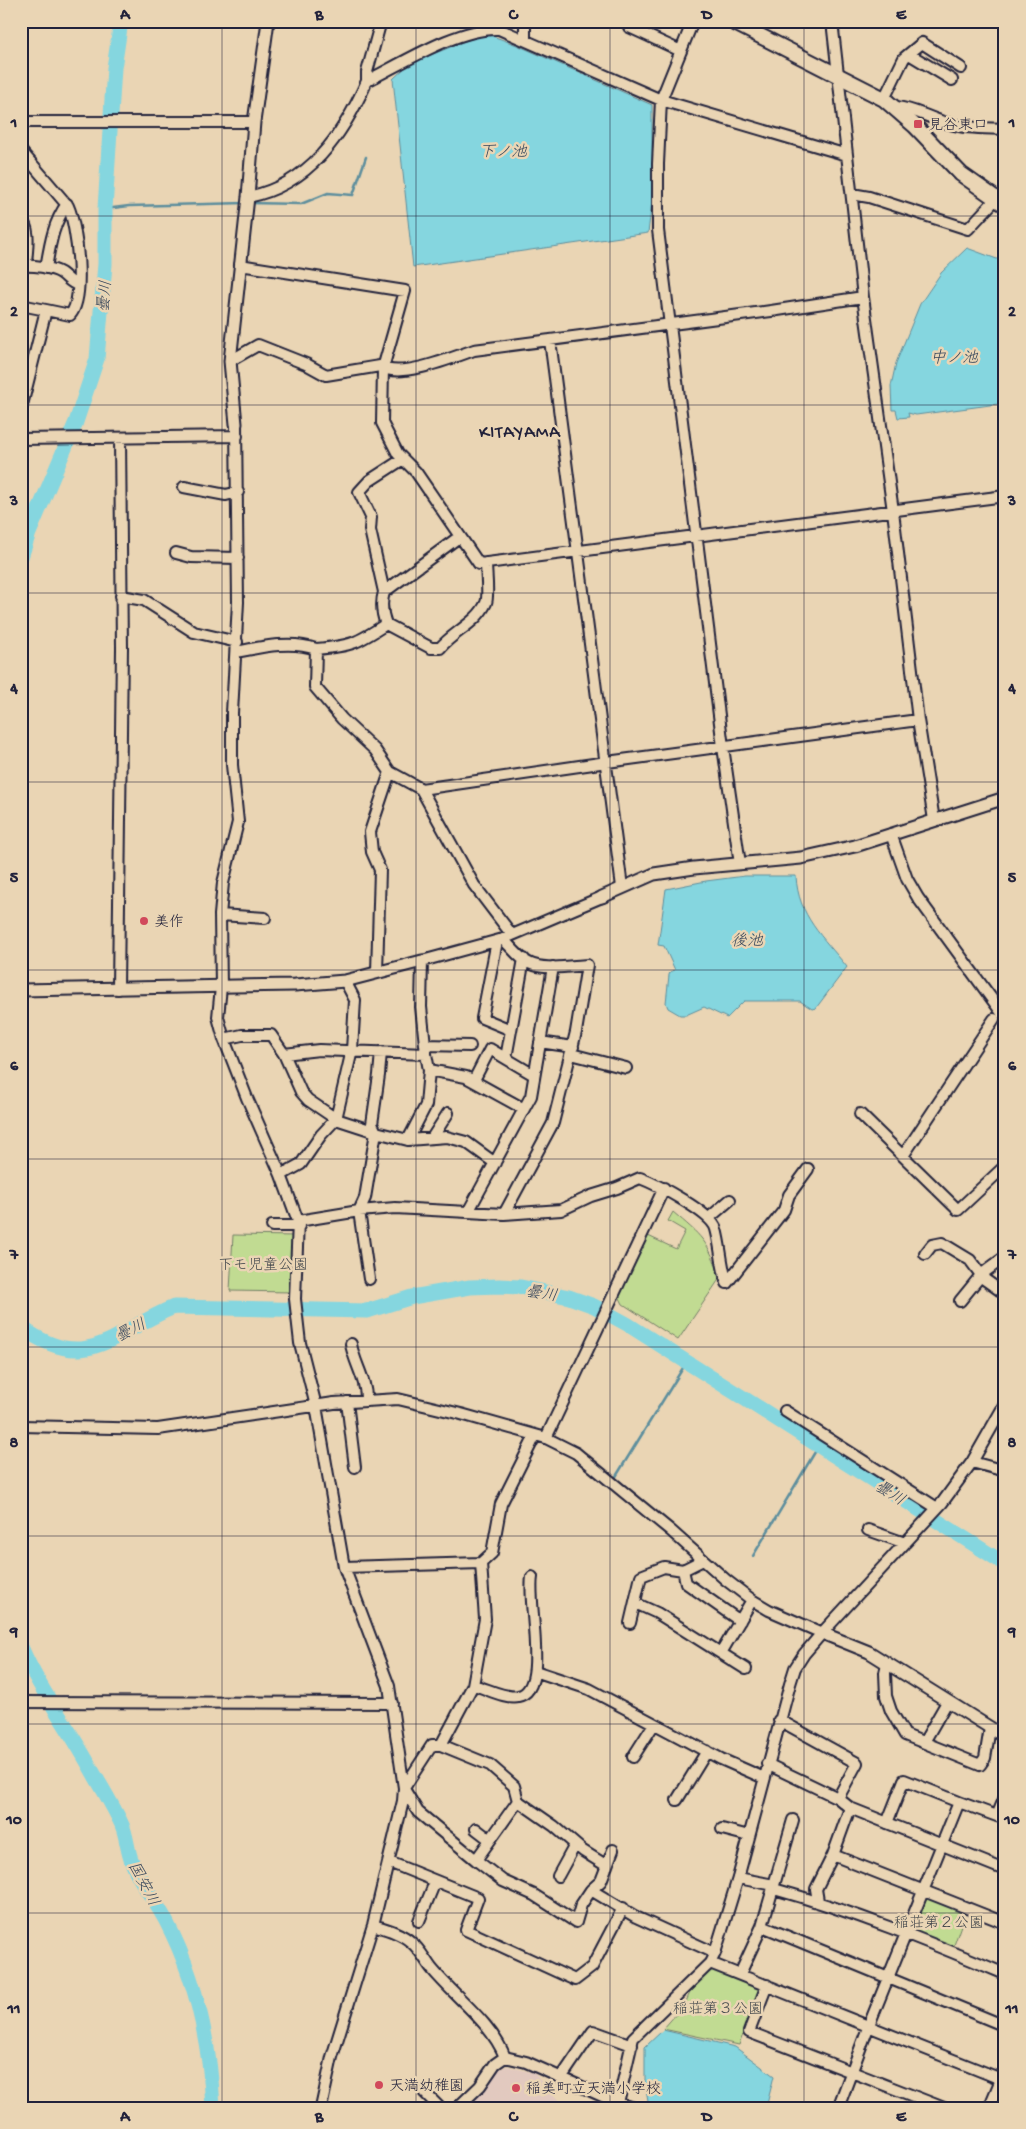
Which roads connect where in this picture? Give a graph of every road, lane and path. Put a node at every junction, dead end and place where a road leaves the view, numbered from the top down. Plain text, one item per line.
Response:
1 (268, 21) edge
2 (381, 21) edge
3 (524, 21) edge
4 (632, 21) edge
5 (693, 21) edge
6 (730, 21) edge
7 (832, 21) edge
8 (525, 40) junction
9 (681, 51) junction
10 (908, 54) junction
11 (961, 68) dead end
12 (839, 75) junction
13 (952, 80) dead end
14 (367, 81) junction
15 (662, 100) junction
16 (889, 103) junction
17 (21, 122) edge
18 (254, 122) junction
19 (1005, 129) edge
20 (21, 151) edge
21 (847, 155) junction
22 (852, 194) junction
23 (1000, 202) edge
24 (247, 203) junction
25 (67, 204) junction
26 (21, 220) edge
27 (240, 265) junction
28 (24, 266) edge
29 (46, 268) junction
30 (78, 285) junction
31 (863, 297) junction
32 (21, 305) edge
33 (46, 310) junction
34 (670, 324) junction
35 (550, 340) junction
36 (230, 361) junction
37 (383, 368) junction
38 (23, 397) edge
39 (21, 409) edge
40 (236, 424) joint
41 (237, 436) junction
42 (120, 438) junction
43 (21, 439) edge
44 (403, 459) junction
45 (184, 487) dead end
46 (238, 492) junction
47 (1005, 496) edge
48 (893, 511) junction
49 (696, 535) junction
50 (459, 537) junction
51 (176, 552) dead end
52 (579, 552) junction
53 (238, 558) junction
54 (486, 563) junction
55 (384, 592) junction
56 (121, 596) junction
57 (386, 624) junction
58 (236, 647) junction
59 (316, 649) junction
60 (918, 720) junction
61 (723, 747) junction
62 (607, 762) junction
63 (390, 772) junction
64 (421, 789) junction
65 (1005, 798) edge
66 (934, 820) junction
67 (891, 834) junction
68 (740, 864) junction
69 (622, 887) junction
70 (602, 897) joint
71 (220, 915) junction
72 (265, 918) dead end
73 (504, 939) junction
74 (524, 959) junction
75 (422, 961) junction
76 (553, 967) junction
77 (378, 972) junction
78 (345, 981) junction
79 (221, 987) junction
80 (118, 989) junction
81 (22, 990) edge
82 (999, 1018) edge
83 (511, 1030) junction
84 (224, 1039) junction
85 (540, 1042) junction
86 (470, 1046) dead end
87 (425, 1049) junction
88 (352, 1050) junction
89 (572, 1050) junction
90 (381, 1052) junction
91 (284, 1054) junction
92 (506, 1058) junction
93 (626, 1068) dead end
94 (429, 1070) junction
95 (534, 1075) junction
96 (474, 1080) junction
97 (524, 1109) junction
98 (448, 1113) dead end
99 (860, 1114) dead end
100 (336, 1119) junction
101 (376, 1132) junction
102 (432, 1138) junction
103 (408, 1140) junction
104 (903, 1156) junction
105 (495, 1163) junction
106 (1005, 1166) edge
107 (808, 1169) dead end
108 (281, 1175) junction
109 (664, 1188) junction
110 (730, 1200) dead end
111 (359, 1211) junction
112 (468, 1212) junction
113 (504, 1214) junction
114 (709, 1218) junction
115 (298, 1223) junction
116 (272, 1226) dead end
117 (925, 1254) dead end
118 (1005, 1257) edge
119 (982, 1274) junction
120 (368, 1279) dead end
121 (1005, 1294) edge
122 (960, 1301) dead end
123 (351, 1344) dead end
124 (366, 1401) junction
125 (347, 1402) junction
126 (1005, 1404) edge
127 (316, 1406) junction
128 (785, 1411) dead end
129 (21, 1426) edge
130 (534, 1436) junction
131 (546, 1438) junction
132 (972, 1462) junction
133 (354, 1467) dead end
134 (1005, 1471) edge
135 (937, 1509) junction
136 (868, 1530) dead end
137 (905, 1543) junction
138 (703, 1560) junction
139 (481, 1563) junction
140 (344, 1566) junction
141 (683, 1570) junction
142 (532, 1577) dead end
143 (752, 1600) junction
144 (635, 1603) junction
145 (740, 1621) junction
146 (630, 1623) dead end
147 (822, 1633) junction
148 (721, 1653) junction
149 (887, 1664) junction
150 (746, 1668) dead end
151 (535, 1671) junction
152 (473, 1684) junction
153 (21, 1702) edge
154 (947, 1702) junction
155 (392, 1703) junction
156 (779, 1720) junction
157 (654, 1724) junction
158 (990, 1728) junction
159 (1005, 1737) edge
160 (924, 1742) junction
161 (441, 1745) junction
162 (707, 1751) junction
163 (633, 1757) dead end
164 (767, 1764) junction
165 (764, 1778) junction
166 (404, 1788) junction
167 (678, 1793) dead end
168 (1005, 1797) edge
169 (838, 1798) junction
170 (518, 1801) junction
171 (959, 1802) junction
172 (850, 1808) junction
173 (1001, 1818) edge
174 (886, 1823) junction
175 (794, 1828) dead end
176 (476, 1829) dead end
177 (722, 1829) dead end
178 (749, 1836) junction
179 (489, 1839) junction
180 (576, 1845) junction
181 (942, 1845) junction
182 (613, 1850) dead end
183 (833, 1855) junction
184 (476, 1860) junction
185 (388, 1862) junction
186 (607, 1866) junction
187 (1005, 1870) edge
188 (558, 1876) dead end
189 (738, 1878) junction
190 (435, 1882) junction
191 (774, 1889) junction
192 (591, 1890) junction
193 (923, 1890) junction
194 (818, 1901) junction
195 (623, 1908) junction
196 (419, 1921) dead end
197 (1005, 1923) edge
198 (373, 1925) junction
199 (762, 1926) junction
200 (906, 1933) junction
201 (715, 1953) junction
202 (710, 1963) junction
203 (740, 1974) junction
204 (1005, 1974) edge
205 (888, 1978) junction
206 (767, 1985) junction
207 (869, 2025) junction
208 (1005, 2026) edge
209 (632, 2045) junction
210 (505, 2057) junction
211 (852, 2072) junction
212 (1003, 2074) edge
213 (561, 2078) junction
214 (424, 2092) dead end
215 (618, 2103) junction
216 (321, 2108) edge
217 (440, 2108) edge
218 (456, 2108) edge
219 (634, 2108) edge
220 (838, 2108) edge
221 (944, 2108) edge
222 (989, 2108) edge

1 - 18 street
2 - 14 street
3 - 8 street
4 - 9 street
5 - 9 street
6 - 12 main road
7 - 12 street
8 - 14 street
8 - 15 street
9 - 15 street
10 - 11 street
10 - 13 street
10 - 16 street
12 - 16 main road
12 - 21 street
14 - 24 street
15 - 21 street
15 - 34 street
16 - 19 street
16 - 23 main road
17 - 18 street
18 - 24 street
20 - 25 street
21 - 22 street
22 - 23 street
22 - 31 street
24 - 27 street
25 - 29 street
25 - 30 street
26 - 28 street
27 - 36 street
27 - 37 street
28 - 29 street
29 - 30 street
30 - 33 street
31 - 34 street
31 - 48 street
32 - 33 street
33 - 38 street
34 - 35 street
34 - 49 street
35 - 37 street
35 - 52 street
36 - 37 street
36 - 40 street
37 - 44 street
38 - 39 street
40 - 41 street
41 - 42 street
41 - 46 street
42 - 43 street
42 - 56 street
44 - 50 street
44 - 55 street
45 - 46 street
46 - 53 street
47 - 48 street
48 - 49 street
48 - 60 street
49 - 52 street
49 - 61 street
50 - 54 street
50 - 55 street
51 - 53 street
52 - 54 street
52 - 62 street
53 - 58 street
54 - 57 street
55 - 57 street
56 - 58 street
56 - 80 street
57 - 59 street
58 - 59 street
58 - 71 street
59 - 63 street
60 - 61 street
60 - 66 street
61 - 62 street
61 - 68 street
62 - 64 street
62 - 69 street
63 - 64 street
63 - 77 street
64 - 73 street
65 - 66 street
66 - 67 street
67 - 68 street
67 - 82 street
68 - 69 street
69 - 70 street
70 - 73 street
71 - 72 street
71 - 79 street
73 - 74 street
73 - 75 street
73 - 83 street
74 - 76 street
74 - 83 street
75 - 77 street
75 - 87 street
76 - 85 street
76 - 89 street
77 - 78 street
78 - 79 street
78 - 88 street
79 - 80 street
79 - 84 street
80 - 81 street
82 - 104 street
83 - 92 street
84 - 91 street
84 - 108 street
85 - 89 street
85 - 95 street
86 - 87 street
87 - 90 street
87 - 94 street
88 - 90 street
88 - 91 street
88 - 100 street
89 - 93 street
89 - 113 street
90 - 101 street
91 - 100 street
92 - 95 street
92 - 96 street
94 - 96 street
94 - 103 street
95 - 97 street
96 - 97 street
97 - 105 street
98 - 102 street
99 - 104 street
100 - 101 street
100 - 108 street
101 - 103 street
101 - 111 street
102 - 103 street
102 - 105 street
104 - 106 street
105 - 112 street
107 - 114 street
108 - 115 street
109 - 113 street
109 - 114 street
109 - 131 street
110 - 114 street
111 - 112 street
111 - 115 street
111 - 120 street
112 - 113 street
115 - 116 street
115 - 127 street
117 - 119 street
118 - 119 street
119 - 121 street
119 - 122 street
123 - 124 street
124 - 125 street
124 - 130 street
125 - 127 street
125 - 133 street
126 - 132 street
127 - 129 street
127 - 140 street
128 - 135 street
130 - 131 street
130 - 139 street
131 - 138 street
132 - 134 street
132 - 135 street
135 - 137 street
136 - 137 street
137 - 147 street
138 - 141 street
138 - 143 street
139 - 140 street
139 - 152 street
140 - 155 street
141 - 144 street
141 - 145 street
142 - 151 street
143 - 145 street
143 - 147 street
144 - 146 street
144 - 148 street
145 - 148 street
147 - 149 street
147 - 156 street
148 - 150 street
149 - 154 street
149 - 160 street
151 - 152 street
151 - 157 street
152 - 161 street
153 - 155 street
154 - 158 street
154 - 160 street
155 - 166 street
156 - 164 street
156 - 169 street
157 - 162 street
157 - 163 street
158 - 159 street
158 - 160 street
161 - 166 street
161 - 170 street
162 - 165 street
162 - 167 street
164 - 165 street
164 - 169 street
165 - 178 street
166 - 184 street
166 - 185 street
168 - 173 street
169 - 172 street
170 - 179 street
170 - 180 street
171 - 173 street
171 - 174 street
171 - 181 street
172 - 174 street
172 - 183 street
174 - 181 street
175 - 191 street
176 - 179 street
177 - 178 street
178 - 189 street
179 - 184 street
180 - 186 street
180 - 188 street
181 - 187 street
181 - 193 street
182 - 186 street
183 - 193 street
183 - 194 street
184 - 192 street
185 - 190 street
185 - 198 street
186 - 192 street
189 - 191 street
189 - 201 street
190 - 195 street
190 - 196 street
191 - 194 street
191 - 199 street
192 - 195 street
193 - 197 street
193 - 200 street
194 - 200 street
195 - 201 street
198 - 210 street
198 - 216 street
199 - 203 street
199 - 205 street
200 - 204 street
200 - 205 street
201 - 202 street
202 - 203 street
202 - 209 street
203 - 206 street
205 - 207 street
205 - 208 street
206 - 207 street
206 - 211 street
207 - 211 street
207 - 212 street
209 - 213 street
209 - 215 street
210 - 213 street
210 - 218 street
211 - 220 street
211 - 221 street
212 - 222 street
213 - 215 street
214 - 217 street
215 - 219 street

